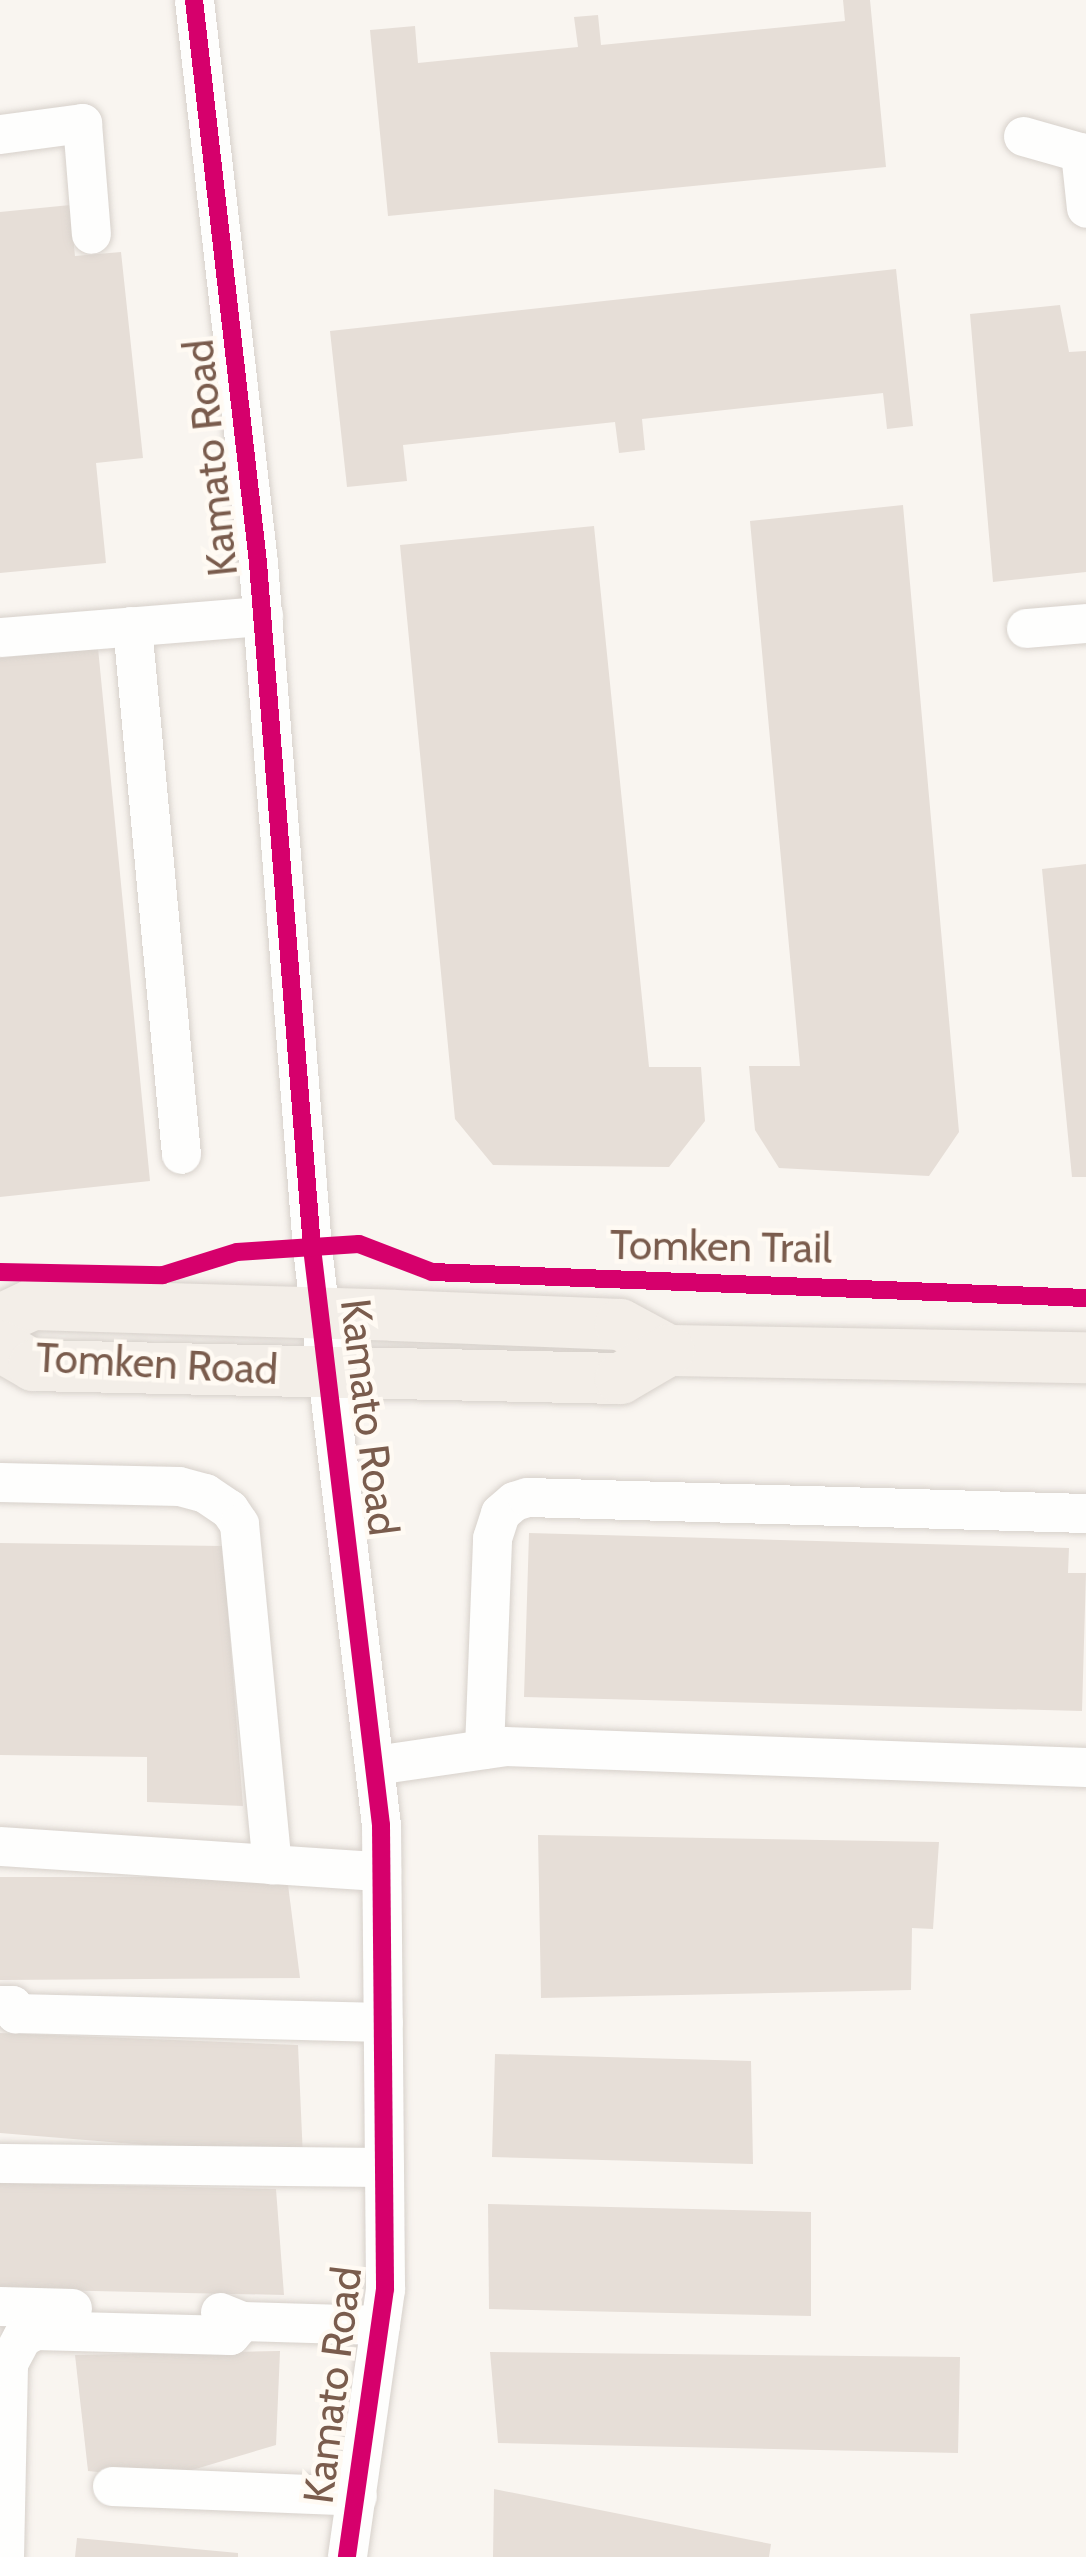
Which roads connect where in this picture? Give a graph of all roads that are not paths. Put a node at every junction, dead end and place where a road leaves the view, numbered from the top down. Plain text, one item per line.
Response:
1 (194, 0) edge
2 (0, 134) edge
3 (1023, 136) dead end
4 (1083, 153) edge
5 (1086, 208) edge
6 (91, 234) dead end
7 (263, 616) junction
8 (1086, 622) edge
9 (132, 626) junction
10 (1026, 628) dead end
11 (0, 637) edge
12 (182, 1154) dead end
13 (322, 1312) junction
14 (0, 1319) edge
15 (0, 1346) edge
16 (668, 1350) junction
17 (1086, 1357) edge
18 (330, 1372) junction
19 (0, 1482) edge
20 (1086, 1514) edge
21 (484, 1749) junction
22 (375, 1765) junction
23 (1086, 1767) edge
24 (0, 1846) edge
25 (272, 1864) junction
26 (381, 1871) junction
27 (5, 2013) edge
28 (383, 2021) junction
29 (0, 2163) edge
30 (384, 2167) junction
31 (0, 2306) edge
32 (242, 2321) junction
33 (380, 2325) junction
34 (112, 2486) dead end
35 (357, 2496) junction
36 (4, 2557) edge
37 (346, 2557) edge

1 - 7 street, Kamato Road
2 - 6 street
3 - 4 street
4 - 5 street
7 - 9 street
7 - 13 street, Kamato Road
8 - 10 street
9 - 11 street
9 - 12 street
13 - 14 main road, Tomken Road
13 - 16 main road, Tomken Road
13 - 18 street, Kamato Road
15 - 18 main road, Tomken Road
16 - 17 main road, Tomken Road
16 - 18 main road, Tomken Road
18 - 22 street, Kamato Road
19 - 25 street
20 - 21 street
21 - 22 street
21 - 23 street
22 - 26 street, Kamato Road
24 - 25 street
25 - 26 street
26 - 28 street, Kamato Road
27 - 28 street
28 - 30 street, Kamato Road
29 - 30 street
30 - 33 street, Kamato Road
31 - 32 street
32 - 33 street
32 - 36 street
33 - 35 street, Kamato Road
34 - 35 street
35 - 37 street, Kamato Road

